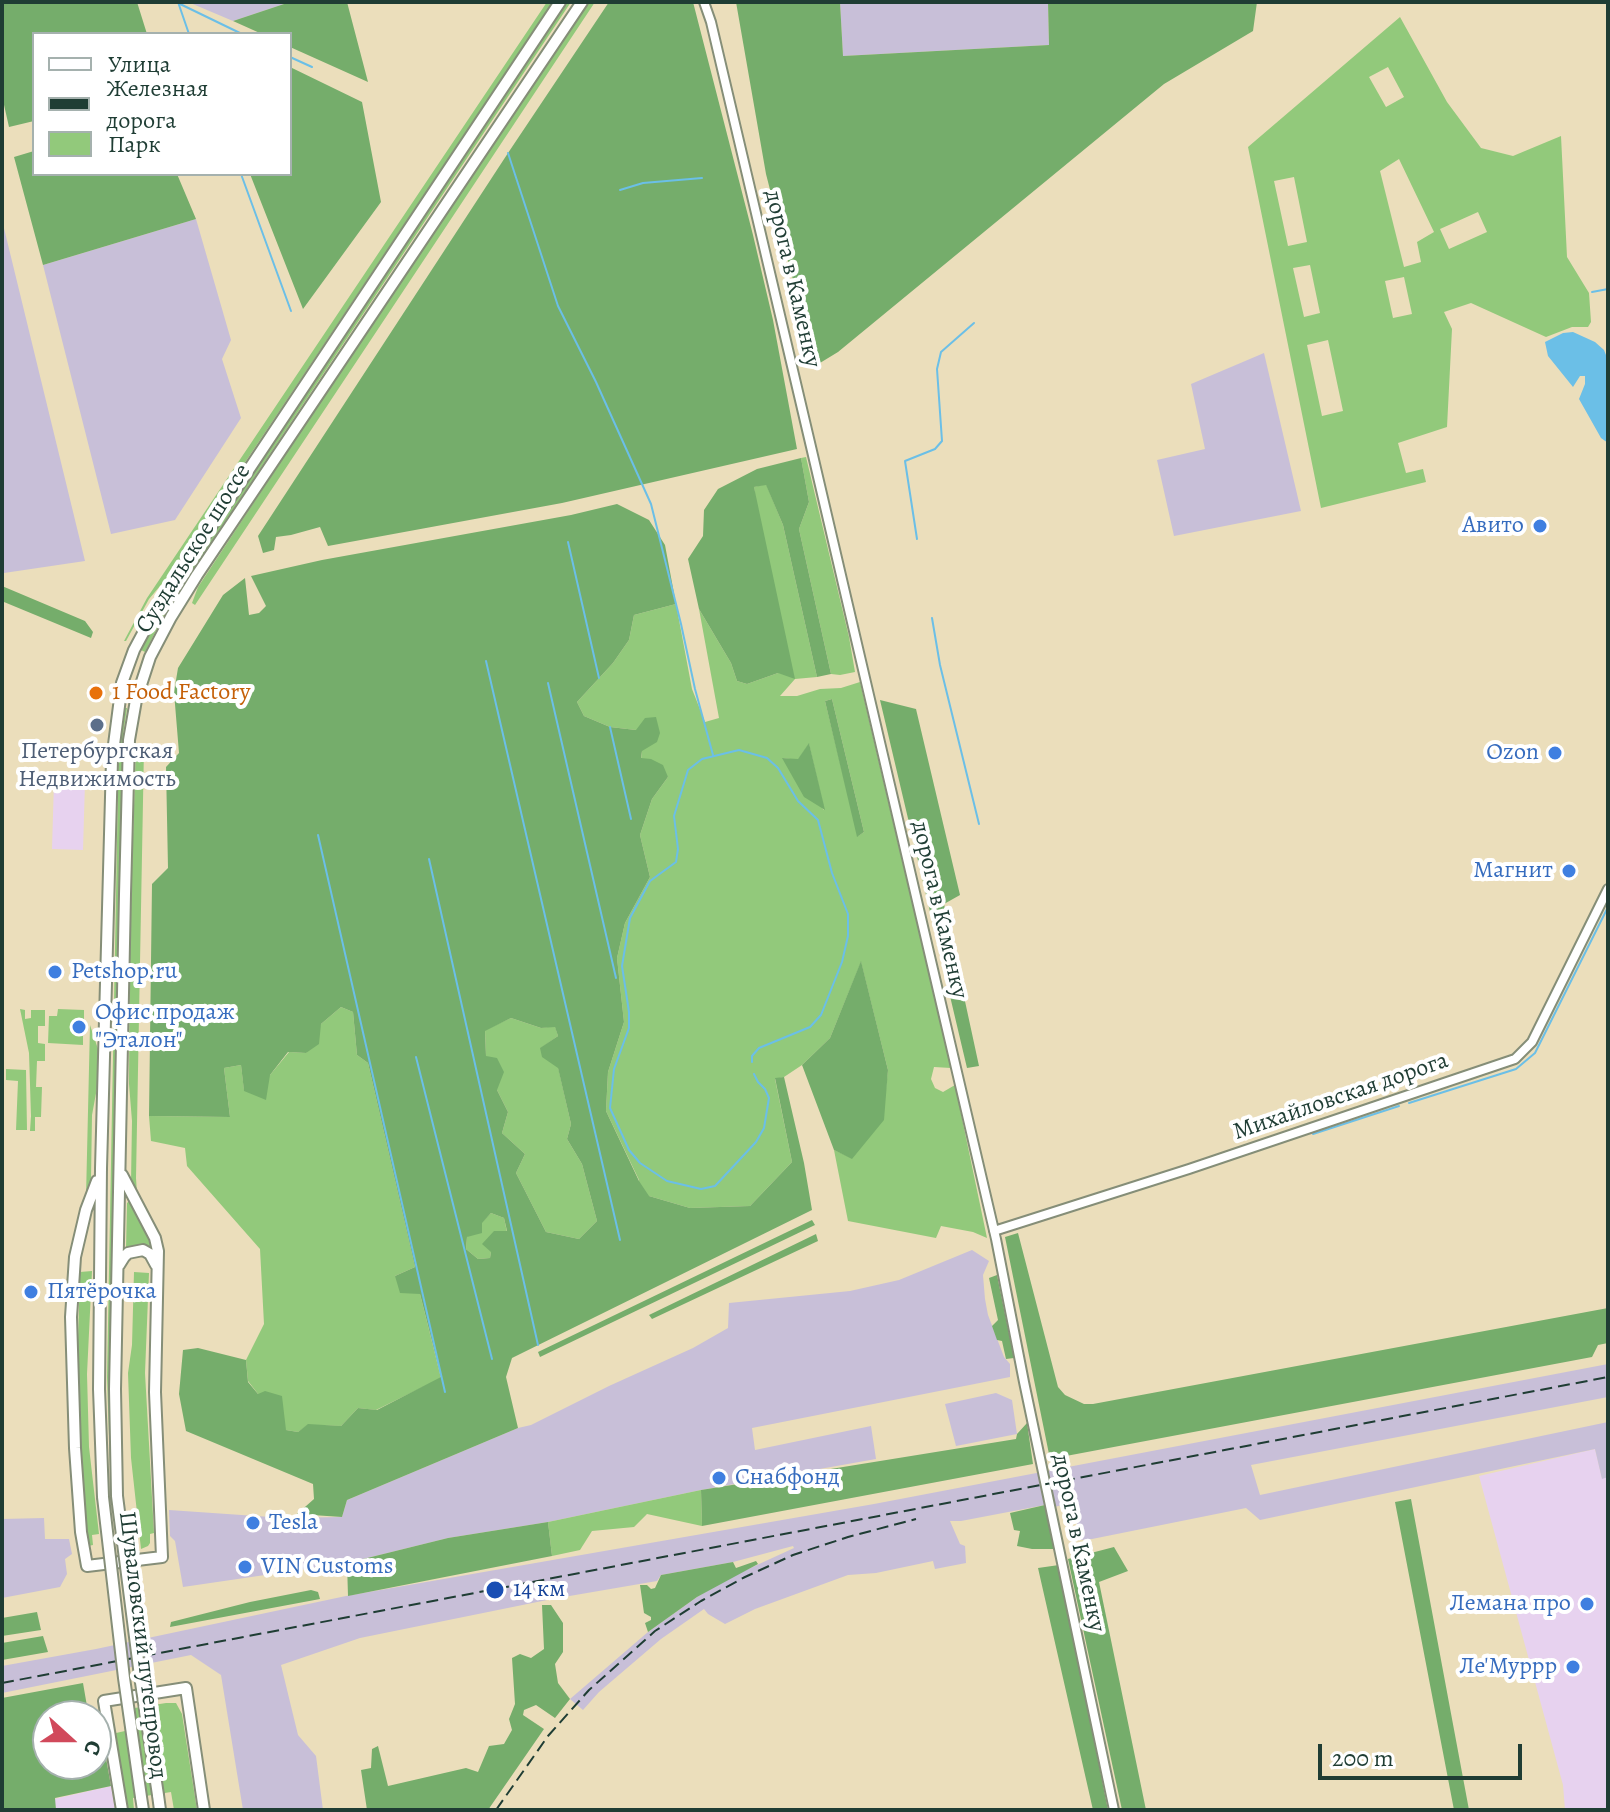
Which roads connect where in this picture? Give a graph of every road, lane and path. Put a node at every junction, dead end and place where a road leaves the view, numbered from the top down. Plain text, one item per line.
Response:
1 (560, 2) edge
2 (582, 2) edge
3 (706, 2) edge
4 (1608, 889) edge
5 (101, 1168) junction
6 (121, 1173) junction
7 (994, 1231) junction
8 (118, 1267) junction
9 (158, 1269) junction
10 (117, 1496) joint
11 (103, 1497) joint
12 (122, 1810) edge
13 (143, 1810) edge
14 (160, 1810) edge
15 (204, 1810) edge
16 (1114, 1810) edge

1 - 5 main road, Суздальское шоссе
2 - 6 main road, Суздальское шоссе
3 - 7 street, дорога в Каменку
4 - 7 street, Михайловская дорога
5 - 9 main road
5 - 11 main road, Суздальское шоссе
6 - 8 main road, Суздальское шоссе
6 - 9 main road
7 - 16 street, дорога в Каменку
8 - 9 main road
8 - 10 main road, Суздальское шоссе
10 - 14 main road, Шуваловский путепровод, bridge
11 - 13 main road, Шуваловский путепровод, bridge
12 - 15 main road

